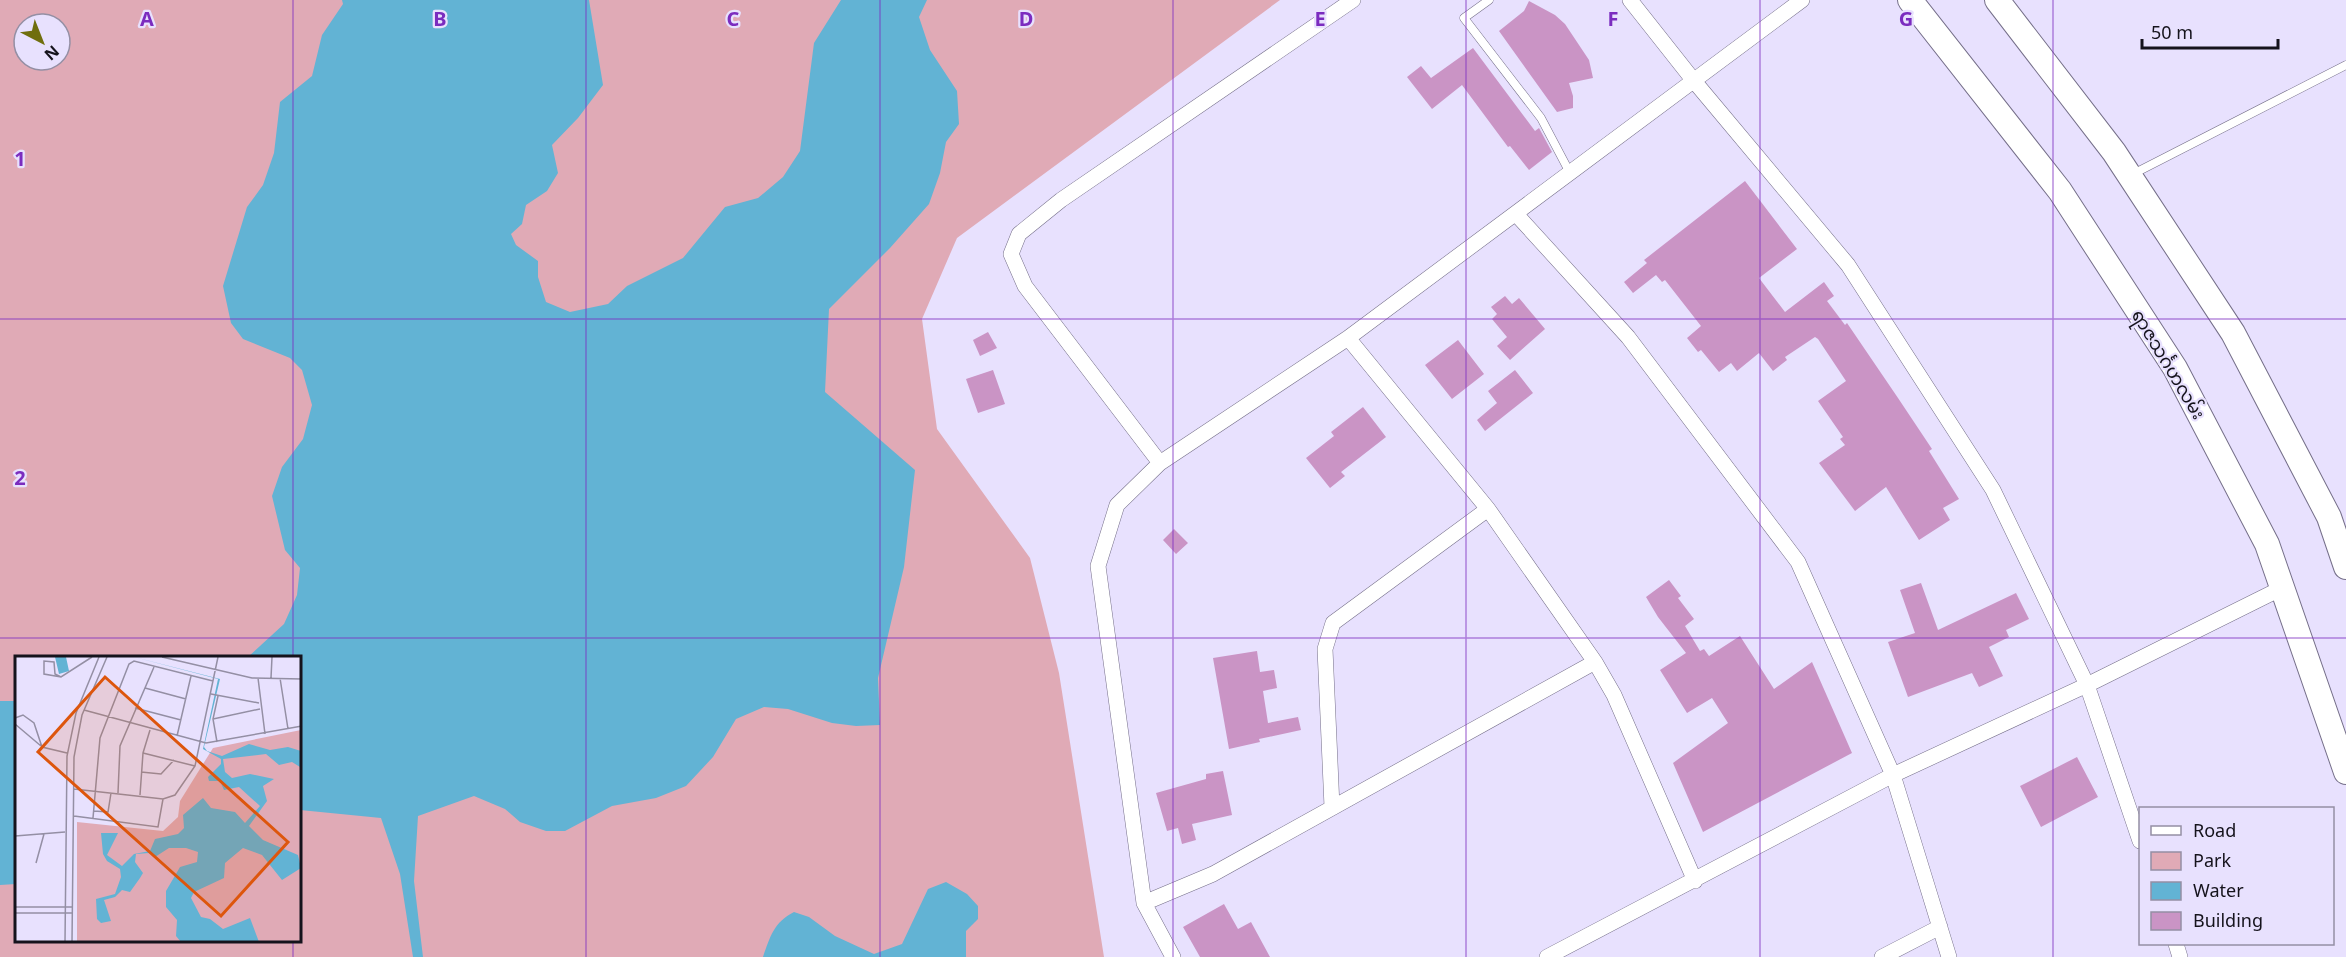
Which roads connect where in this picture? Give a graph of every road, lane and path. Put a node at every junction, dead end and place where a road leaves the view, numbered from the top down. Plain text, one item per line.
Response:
1 (1353, 0) edge
2 (1489, 0) edge
3 (1630, 0) edge
4 (1802, 0) edge
5 (1910, 0) edge
6 (1997, 0) edge
7 (2346, 65) edge
8 (1694, 81) junction
9 (1570, 173) junction
10 (2130, 176) junction
11 (1516, 213) junction
12 (1348, 338) junction
13 (1160, 463) junction
14 (1488, 508) junction
15 (2346, 567) edge
16 (2282, 588) junction
17 (1595, 662) junction
18 (2087, 685) junction
19 (2346, 772) edge
20 (1893, 775) junction
21 (1332, 807) junction
22 (2139, 838) edge
23 (1695, 881) junction
24 (1144, 903) junction
25 (1940, 927) junction
26 (1173, 957) edge
27 (1547, 957) edge
28 (1882, 957) edge
29 (1949, 957) edge

1 - 13 street
2 - 9 lane
3 - 8 street
4 - 8 street
5 - 16 main road, ရာဇသင်္ဂဟလမ်း
6 - 10 main road
7 - 10 lane
8 - 9 street
8 - 18 street
9 - 11 street
10 - 15 main road
11 - 12 street
11 - 20 street
12 - 13 street
12 - 14 street
13 - 24 street
14 - 17 street
14 - 21 street
16 - 18 street
16 - 19 main road, ရာဇသင်္ဂဟလမ်း
17 - 21 street
17 - 23 street
18 - 20 street
18 - 22 street
20 - 23 street
20 - 25 street
21 - 24 street
23 - 27 street
24 - 26 street
25 - 28 street
25 - 29 street

